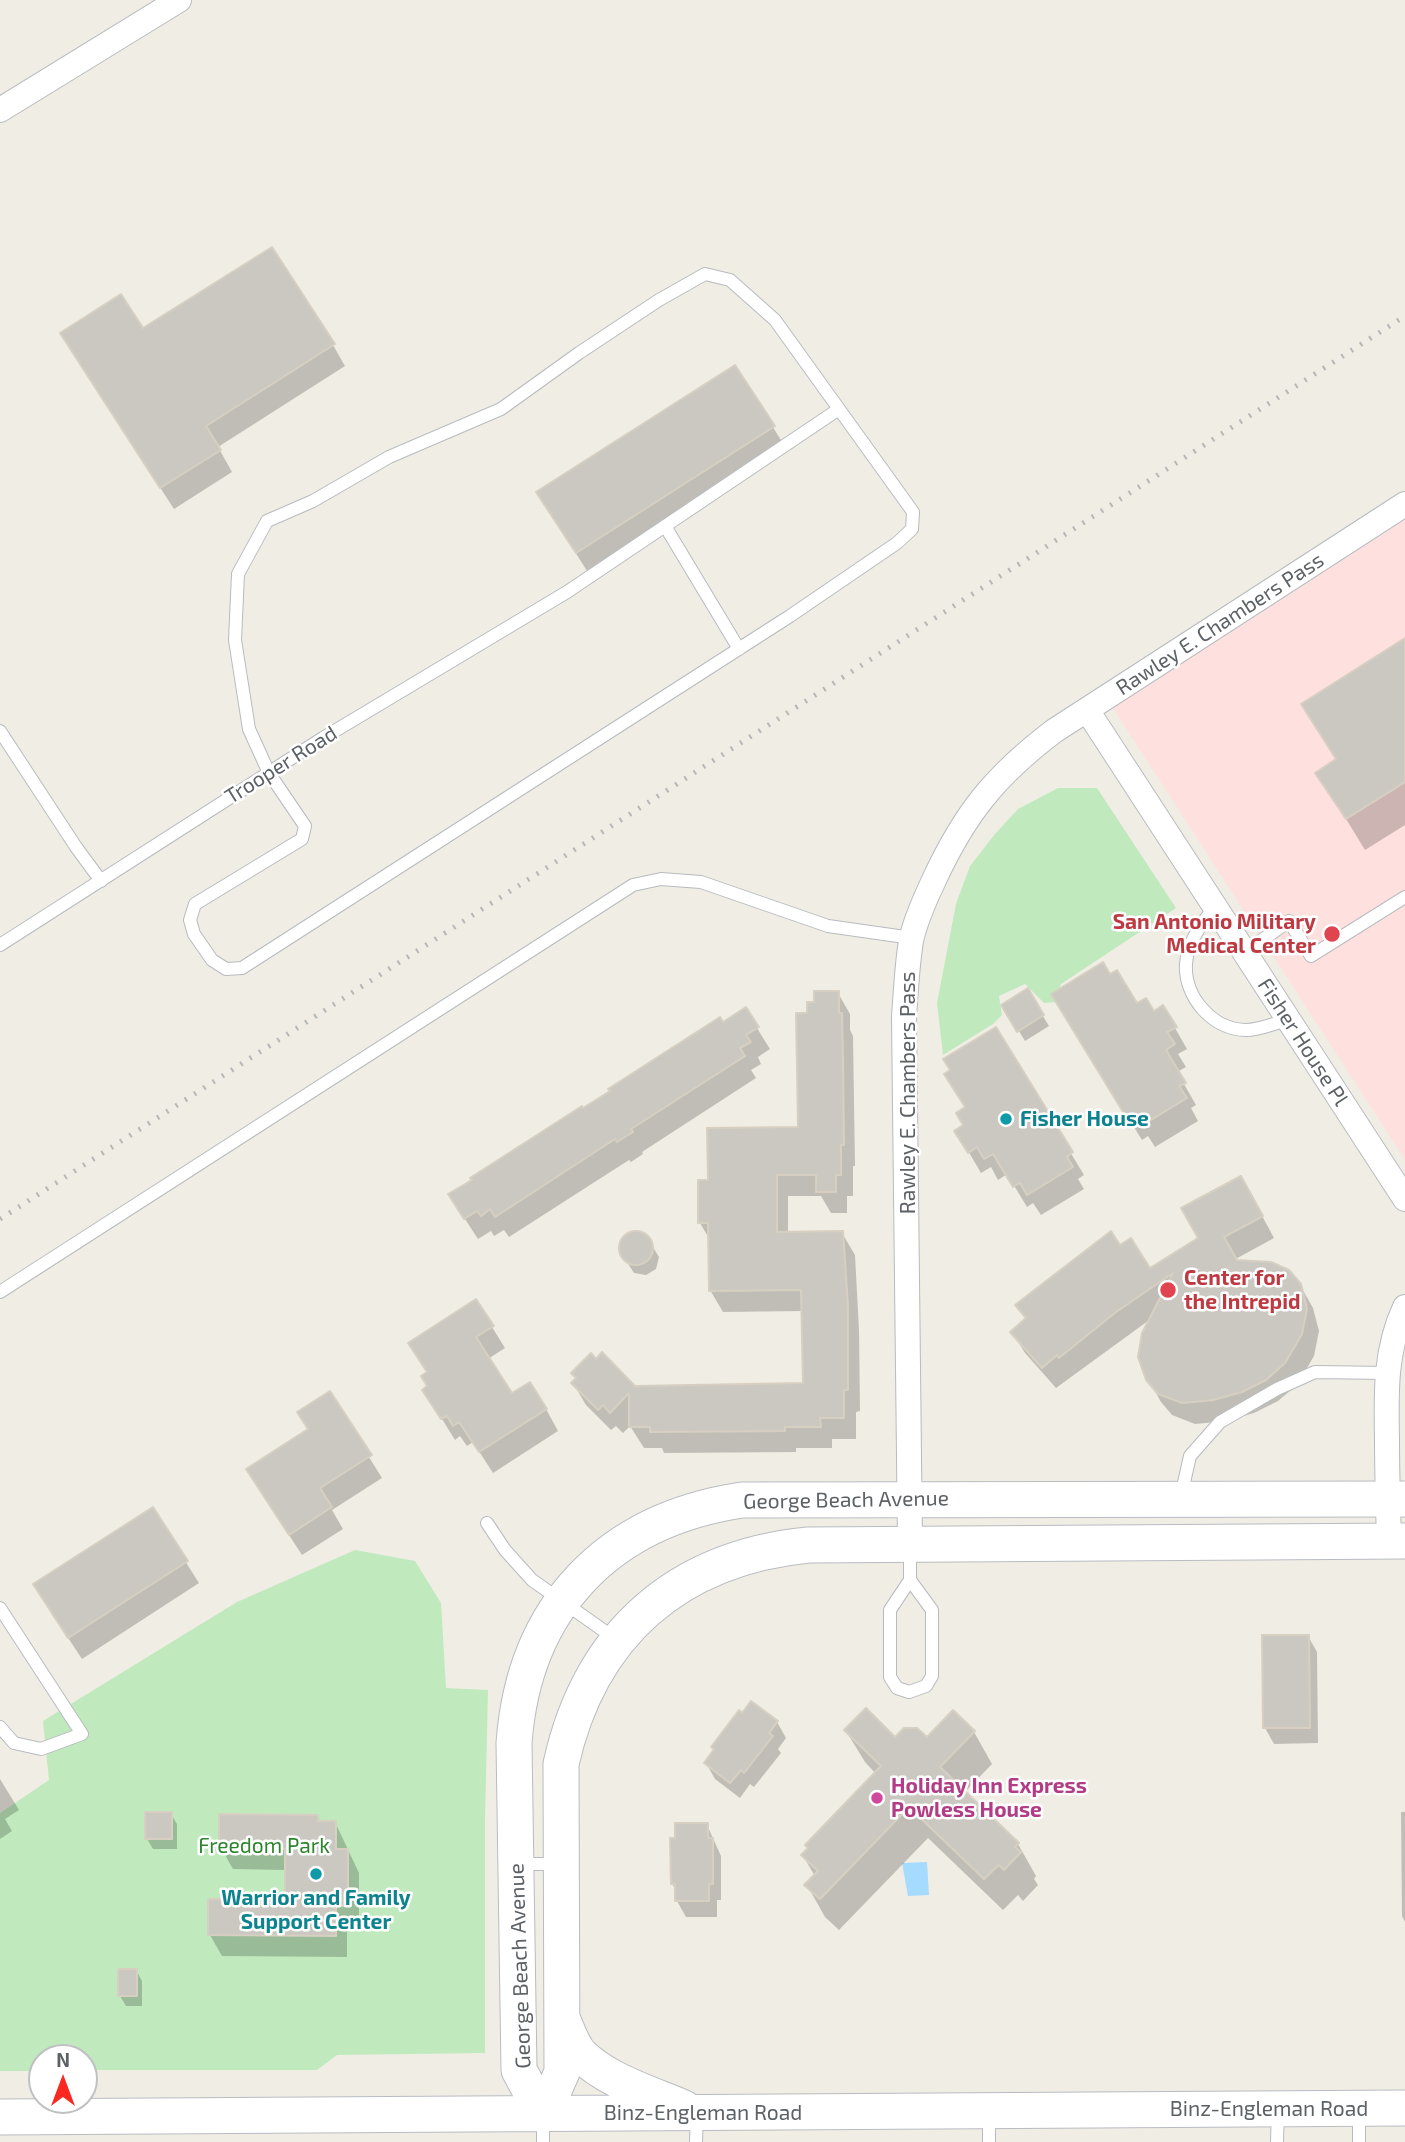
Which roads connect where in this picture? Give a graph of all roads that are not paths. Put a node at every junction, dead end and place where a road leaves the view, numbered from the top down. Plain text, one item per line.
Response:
1 (179, 0) edge
2 (0, 110) edge
3 (839, 409) junction
4 (1405, 504) edge
5 (665, 526) junction
6 (739, 649) junction
7 (1087, 710) junction
8 (0, 731) edge
9 (269, 773) junction
10 (101, 881) junction
11 (1405, 897) edge
12 (1215, 906) junction
13 (912, 938) junction
14 (0, 945) edge
15 (1245, 952) junction
16 (1288, 1020) junction
17 (1405, 1199) edge
18 (0, 1293) edge
19 (1405, 1307) edge
20 (1387, 1373) junction
21 (910, 1498) junction
22 (1180, 1499) junction
23 (1396, 1500) edge
24 (487, 1523) dead end
25 (1397, 1541) edge
26 (911, 1544) junction
27 (910, 1580) junction
28 (561, 1600) junction
29 (0, 1608) edge
30 (10, 1624) junction
31 (0, 1633) edge
32 (618, 1640) junction
33 (0, 1727) edge
34 (561, 1864) junction
35 (516, 1865) junction
36 (562, 2017) junction
37 (1405, 2108) edge
38 (0, 2117) edge
39 (1359, 2125) edge
40 (1277, 2126) edge
41 (989, 2127) edge
42 (543, 2128) edge
43 (697, 2128) edge

1 - 2 street
3 - 5 lane, Trooper Road
3 - 6 lane
3 - 9 lane
4 - 7 street, Rawley E. Chambers Pass
5 - 6 lane
5 - 9 lane, Trooper Road
6 - 9 lane
7 - 12 street, Fisher House Pl
7 - 13 street, Rawley E. Chambers Pass
8 - 10 lane
9 - 10 lane, Trooper Road
10 - 14 lane, Trooper Road
11 - 15 lane
12 - 15 street, Fisher House Pl
12 - 16 lane
13 - 18 lane
13 - 21 street, Rawley E. Chambers Pass
15 - 16 street, Fisher House Pl
16 - 17 street, Fisher House Pl
19 - 20 street
20 - 22 lane
20 - 23 street
21 - 22 street, George Beach Avenue
21 - 26 street, Rawley E. Chambers Pass
21 - 28 street, George Beach Avenue
22 - 23 street, George Beach Avenue
23 - 25 street
24 - 28 lane
25 - 26 street, George Beach Avenue
26 - 27 lane
26 - 32 street, George Beach Avenue
27 - 27 lane
28 - 32 lane
28 - 35 street, George Beach Avenue
29 - 30 lane
30 - 31 lane
30 - 33 lane
32 - 34 street, George Beach Avenue
34 - 35 lane
34 - 36 street, George Beach Avenue
35 - 42 street, George Beach Avenue
36 - 42 street, George Beach Avenue
36 - 43 street
37 - 39 street, Binz-Engleman Road
38 - 42 street, Binz-Engleman Road
39 - 40 street, Binz-Engleman Road
40 - 41 street, Binz-Engleman Road
41 - 43 street, Binz-Engleman Road
42 - 43 street, Binz-Engleman Road

